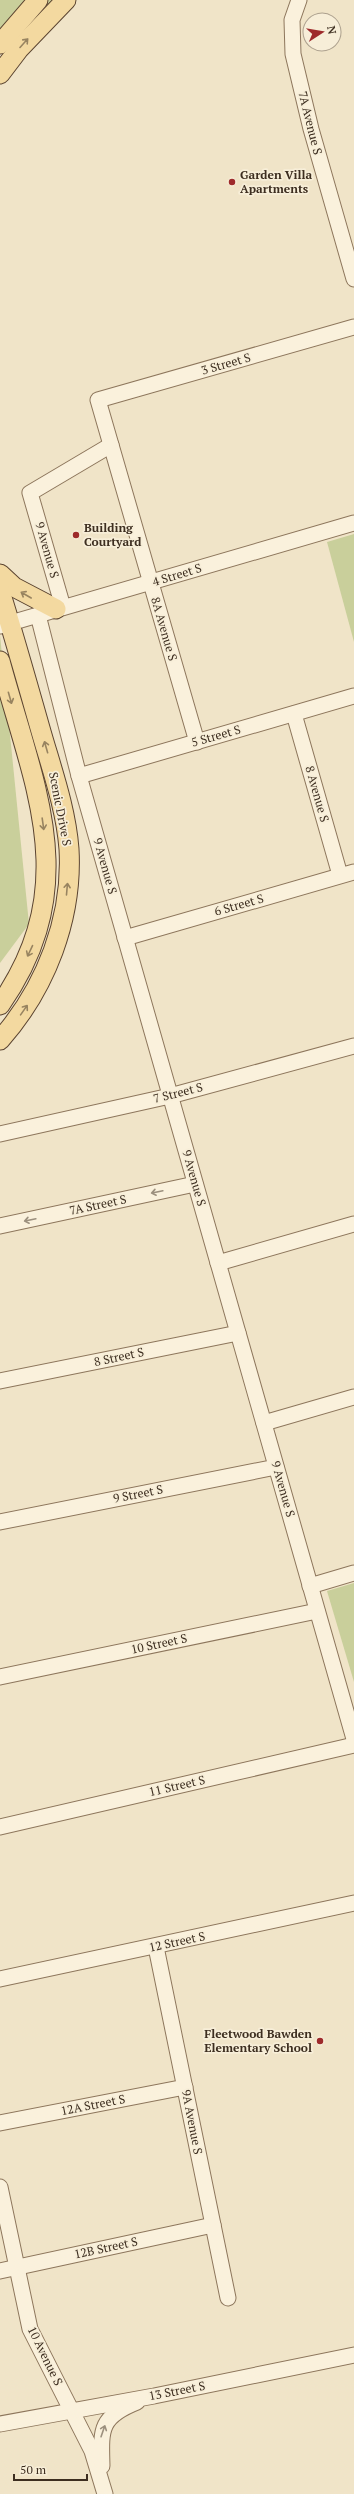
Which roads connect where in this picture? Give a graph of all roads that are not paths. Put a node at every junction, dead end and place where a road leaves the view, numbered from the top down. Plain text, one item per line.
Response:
1 (38, 0) edge
2 (66, 0) edge
3 (296, 6) edge
4 (0, 44) edge
5 (0, 74) edge
6 (354, 279) edge
7 (354, 327) edge
8 (98, 400) joint
9 (111, 445) junction
10 (354, 523) edge
11 (0, 574) edge
12 (151, 583) junction
13 (0, 591) edge
14 (60, 608) junction
15 (38, 615) junction
16 (5, 625) edge
17 (0, 661) edge
18 (354, 696) edge
19 (294, 714) junction
20 (197, 742) junction
21 (79, 776) junction
22 (347, 874) edge
23 (125, 938) junction
24 (0, 1006) edge
25 (0, 1040) edge
26 (354, 1046) edge
27 (170, 1096) junction
28 (0, 1134) edge
29 (195, 1184) junction
30 (354, 1224) edge
31 (0, 1226) edge
32 (218, 1263) junction
33 (238, 1333) junction
34 (0, 1382) edge
35 (354, 1397) edge
36 (264, 1423) junction
37 (276, 1467) junction
38 (0, 1522) edge
39 (354, 1573) edge
40 (310, 1586) junction
41 (317, 1611) junction
42 (0, 1677) edge
43 (354, 1739) edge
44 (354, 1745) edge
45 (0, 1827) edge
46 (354, 1903) edge
47 (156, 1947) junction
48 (0, 1979) edge
49 (185, 2087) junction
50 (0, 2123) edge
51 (0, 2187) edge
52 (213, 2226) junction
53 (16, 2267) junction
54 (0, 2271) edge
55 (228, 2298) dead end
56 (354, 2355) edge
57 (154, 2396) junction
58 (72, 2409) junction
59 (0, 2424) edge
60 (104, 2488) edge

1 - 4 main road
5 -> 2 main road
3 - 6 street, 7A Avenue S
7 - 8 street, 3 Street S
8 - 9 street, 8A Avenue S
9 - 12 street, 8A Avenue S
9 - 14 street, 9 Avenue S
10 - 12 street, 4 Street S
14 -> 11 main road
12 - 14 street, 4 Street S
12 - 20 street, 8A Avenue S
13 - 16 main road, Scenic Drive S
14 - 15 street, 4 Street S
15 - 16 street, 4 Street S
15 - 21 street, 9 Avenue S
25 -> 16 main road, Scenic Drive S
17 -> 24 main road, Scenic Drive S
18 - 19 street, 5 Street S
19 - 20 street, 5 Street S
19 - 22 street, 8 Avenue S
20 - 21 street, 5 Street S
21 - 23 street, 9 Avenue S
22 - 23 street, 6 Street S
23 - 27 street, 9 Avenue S
26 - 27 street, 7 Street S
27 - 28 street, 7 Street S
27 - 29 street, 9 Avenue S
29 -> 31 street, 7A Street S
29 - 32 street, 9 Avenue S
30 - 32 street
32 - 33 street, 9 Avenue S
33 - 34 street, 8 Street S
33 - 36 street, 9 Avenue S
35 - 36 street
36 - 37 street, 9 Avenue S
37 - 38 street, 9 Street S
37 - 40 street, 9 Avenue S
39 - 40 street
40 - 41 street, 9 Avenue S
41 - 42 street, 10 Street S
41 - 43 street, 9 Avenue S
44 - 45 street, 11 Street S
46 - 47 street, 12 Street S
47 - 48 street, 12 Street S
47 - 49 street, 9A Avenue S
49 - 50 street, 12A Street S
49 - 52 street, 9A Avenue S
51 - 53 street, 10 Avenue S
52 - 53 street, 12B Street S
52 - 55 street, 9A Avenue S
53 - 54 street, 12B Street S
53 - 58 street, 10 Avenue S
56 - 57 street, 13 Street S
57 - 58 street, 13 Street S
60 -> 57 street
58 - 59 street, 13 Street S
58 - 60 street, 10 Avenue S

